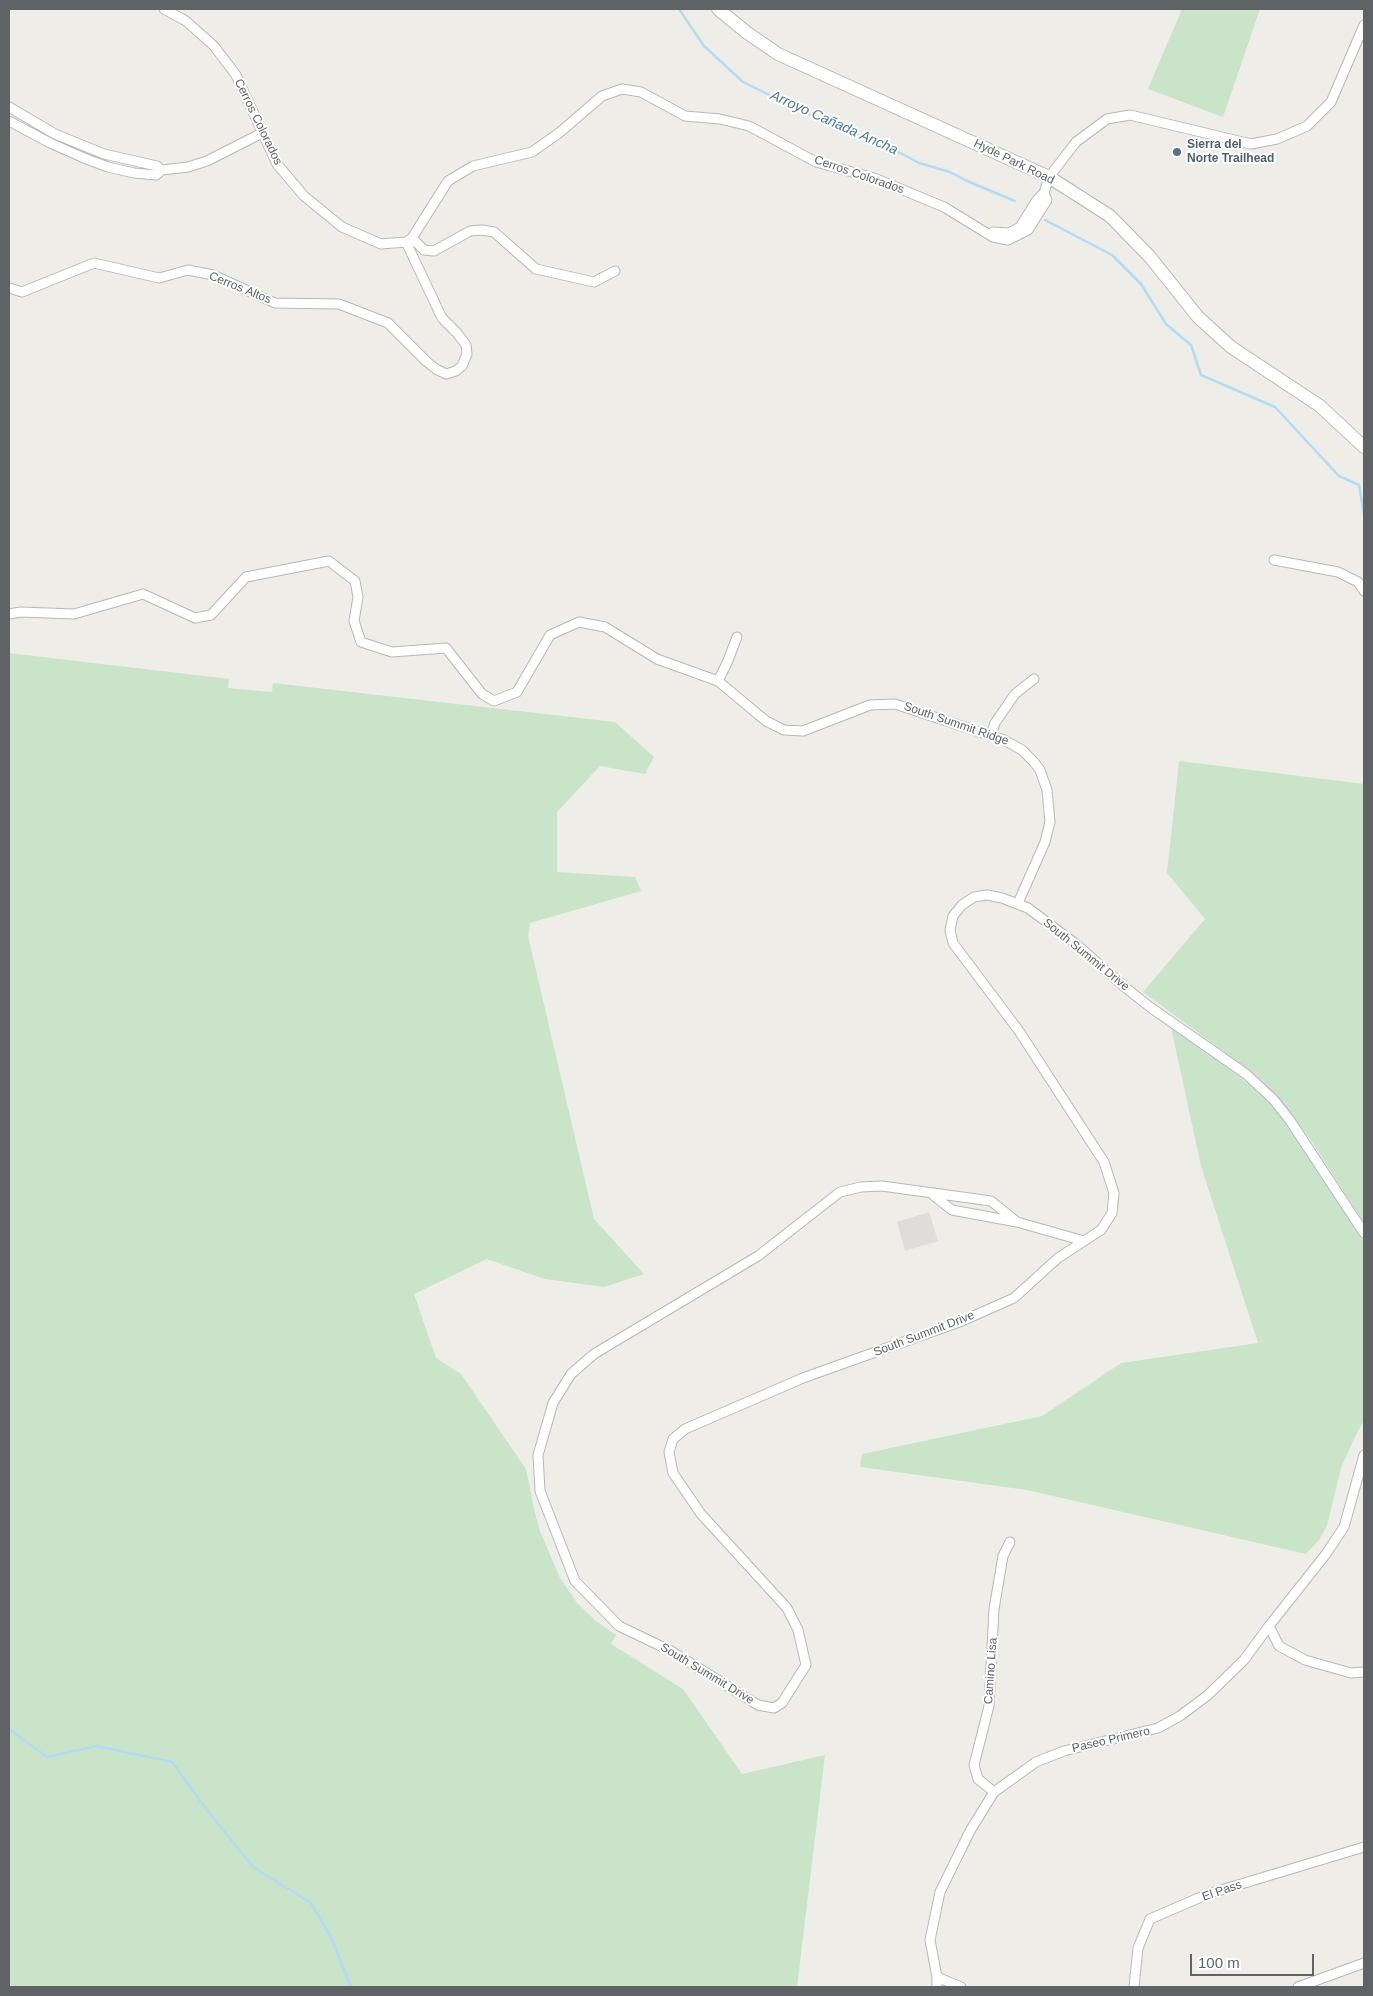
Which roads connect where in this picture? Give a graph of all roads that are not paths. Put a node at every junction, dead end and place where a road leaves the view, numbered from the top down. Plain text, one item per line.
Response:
1 (164, 9) edge
2 (718, 9) edge
3 (1364, 25) edge
4 (9, 108) edge
5 (9, 120) edge
6 (262, 133) junction
7 (162, 170) junction
8 (1049, 177) junction
9 (409, 240) junction
10 (616, 271) dead end
11 (9, 288) edge
12 (1364, 446) edge
13 (1274, 560) dead end
14 (1364, 591) edge
15 (9, 614) edge
16 (737, 637) dead end
17 (1034, 679) dead end
18 (718, 680) junction
19 (991, 735) junction
20 (1018, 903) junction
21 (931, 1194) junction
22 (1017, 1222) junction
23 (1364, 1233) edge
24 (1084, 1242) junction
25 (1364, 1455) edge
26 (1010, 1542) dead end
27 (1269, 1626) junction
28 (1364, 1672) edge
29 (994, 1792) junction
30 (1364, 1847) edge
31 (1364, 1963) edge
32 (937, 1977) junction
33 (937, 1987) edge
34 (961, 1987) edge
35 (1134, 1987) edge
36 (1298, 1987) edge

1 - 6 street, Cerros Colorados
2 - 8 main road, Hyde Park Road
3 - 8 street
4 - 7 street
5 - 7 street
6 - 7 street
6 - 9 street, Cerros Colorados
8 - 9 street, Cerros Colorados
8 - 12 main road, Hyde Park Road
9 - 10 street
9 - 11 street, Cerros Altos
13 - 14 street
15 - 18 street, South Summit Ridge
16 - 18 street
17 - 19 street
18 - 19 street, South Summit Ridge
19 - 20 street, South Summit Ridge
20 - 23 street, South Summit Drive
20 - 24 street, South Summit Drive
21 - 22 street, South Summit Drive
21 - 22 street, South Summit Drive
21 - 24 street, South Summit Drive
22 - 24 street, South Summit Drive
25 - 27 street, Paseo Primero
26 - 29 street, Camino Lisa
27 - 28 street
27 - 29 street, Paseo Primero
29 - 32 street, Paseo Primero
30 - 35 street, El Pass
31 - 36 street
32 - 33 street, Paseo Primero
32 - 34 street

